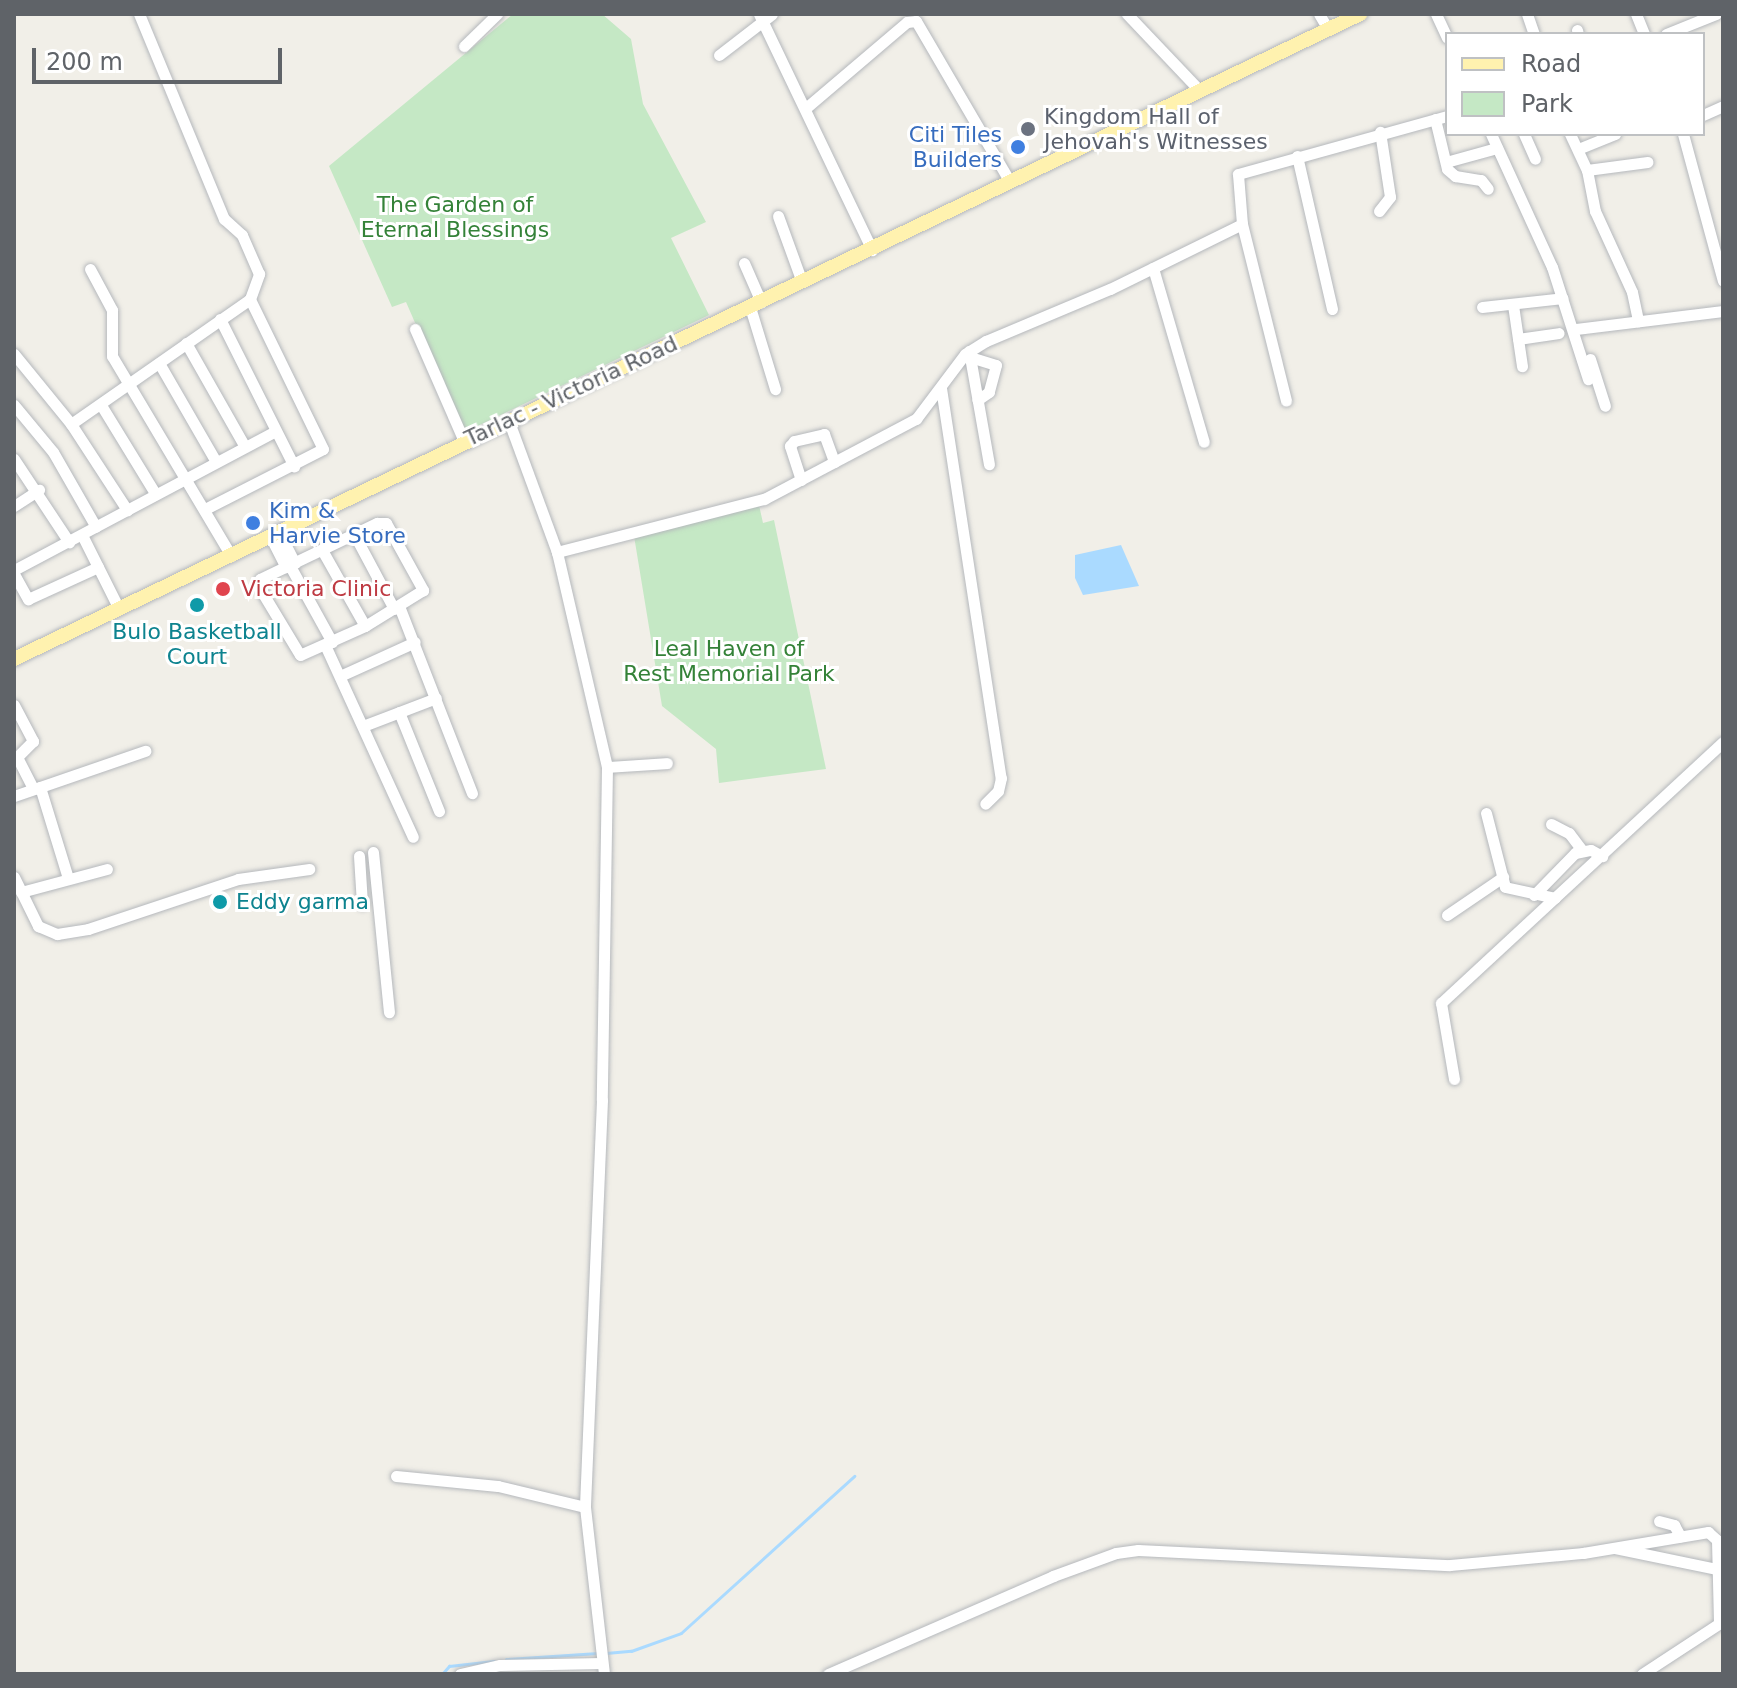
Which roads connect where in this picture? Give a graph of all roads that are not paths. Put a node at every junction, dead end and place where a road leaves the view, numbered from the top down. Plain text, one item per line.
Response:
1 (139, 14) edge
2 (497, 14) edge
3 (1127, 14) edge
4 (1319, 14) edge
5 (1360, 14) edge
6 (1436, 14) edge
7 (1716, 14) edge
8 (766, 16) edge
9 (1328, 29) junction
10 (1671, 32) edge
11 (1445, 34) edge
12 (464, 46) dead end
13 (719, 55) dead end
14 (1199, 90) junction
15 (807, 107) junction
16 (1441, 118) edge
17 (1380, 132) junction
18 (1492, 136) edge
19 (1525, 136) edge
20 (1571, 136) edge
21 (1610, 136) edge
22 (1684, 136) edge
23 (1497, 148) junction
24 (1578, 149) junction
25 (1297, 156) junction
26 (1535, 159) dead end
27 (1446, 162) junction
28 (1647, 162) dead end
29 (1587, 170) junction
30 (1009, 180) junction
31 (1488, 189) dead end
32 (1379, 211) dead end
33 (778, 216) dead end
34 (1242, 224) junction
35 (872, 250) junction
36 (744, 263) dead end
37 (1153, 268) junction
38 (90, 269) dead end
39 (1723, 281) edge
40 (802, 282) junction
41 (1563, 298) junction
42 (250, 299) junction
43 (755, 304) junction
44 (1513, 305) junction
45 (1482, 307) dead end
46 (1332, 309) dead end
47 (1723, 311) edge
48 (220, 319) junction
49 (1638, 321) junction
50 (415, 329) dead end
51 (1578, 329) junction
52 (1559, 333) dead end
53 (1518, 339) junction
54 (186, 343) junction
55 (14, 354) edge
56 (970, 354) junction
57 (159, 363) junction
58 (1522, 366) dead end
59 (1588, 379) dead end
60 (130, 384) junction
61 (941, 388) junction
62 (775, 389) dead end
63 (977, 400) junction
64 (1286, 401) dead end
65 (14, 405) edge
66 (101, 405) junction
67 (1605, 406) dead end
68 (508, 419) junction
69 (71, 424) junction
70 (275, 431) junction
71 (464, 441) junction
72 (1204, 442) dead end
73 (244, 445) junction
74 (215, 460) junction
75 (15, 462) edge
76 (834, 462) junction
77 (989, 464) dead end
78 (294, 466) junction
79 (185, 476) junction
80 (801, 480) junction
81 (39, 490) junction
82 (155, 493) junction
83 (14, 506) edge
84 (207, 508) junction
85 (127, 510) junction
86 (96, 527) junction
87 (275, 534) junction
88 (354, 534) junction
89 (82, 535) junction
90 (69, 542) junction
91 (322, 550) junction
92 (557, 552) junction
93 (231, 556) junction
94 (291, 565) junction
95 (98, 567) junction
96 (14, 572) edge
97 (396, 608) junction
98 (119, 609) junction
99 (365, 626) junction
100 (415, 642) junction
101 (329, 643) junction
102 (15, 656) edge
103 (340, 676) junction
104 (436, 698) junction
105 (14, 705) edge
106 (399, 712) junction
107 (363, 726) junction
108 (1723, 742) edge
109 (145, 751) dead end
110 (667, 763) dead end
111 (607, 767) junction
112 (37, 788) junction
113 (472, 793) dead end
114 (14, 796) edge
115 (985, 804) dead end
116 (439, 811) dead end
117 (1486, 813) dead end
118 (1551, 824) dead end
119 (413, 837) dead end
120 (1582, 850) junction
121 (373, 852) dead end
122 (359, 856) dead end
123 (1602, 856) junction
124 (107, 869) dead end
125 (309, 869) dead end
126 (14, 877) edge
127 (1503, 877) junction
128 (68, 878) junction
129 (21, 892) junction
130 (1534, 895) junction
131 (1555, 898) junction
132 (362, 904) dead end
133 (1447, 915) dead end
134 (389, 1012) dead end
135 (1454, 1079) dead end
136 (396, 1476) dead end
137 (585, 1507) junction
138 (1659, 1521) dead end
139 (1680, 1536) junction
140 (1615, 1548) junction
141 (1716, 1569) junction
142 (1721, 1622) edge
143 (603, 1669) edge
144 (460, 1674) edge
145 (828, 1674) edge
146 (1642, 1674) edge

1 - 42 street
2 - 12 street
3 - 14 street
4 - 9 street
5 - 9 main road, Tarlac - Victoria Road
6 - 11 street
7 - 10 street
8 - 13 street
8 - 15 street
9 - 14 main road, Tarlac - Victoria Road
14 - 30 main road, Tarlac - Victoria Road
15 - 30 street
15 - 35 street
16 - 17 street
16 - 27 street
17 - 25 street
17 - 32 street
18 - 23 street
19 - 26 street
20 - 24 street
21 - 24 street
22 - 39 street
23 - 27 street
23 - 41 street
24 - 29 street
25 - 34 street
25 - 46 street
27 - 31 street
28 - 29 street
29 - 49 street
30 - 35 main road, Tarlac - Victoria Road
33 - 40 street
34 - 37 street
34 - 64 street
35 - 40 main road, Tarlac - Victoria Road
36 - 43 street
37 - 56 street
37 - 72 street
38 - 60 street
40 - 43 main road, Tarlac - Victoria Road
41 - 44 street
41 - 51 street
42 - 48 street
42 - 78 street
43 - 62 street
43 - 68 main road, Tarlac - Victoria Road
44 - 45 street
44 - 53 street
47 - 49 street
48 - 54 street
48 - 70 street
49 - 51 street
50 - 71 street
51 - 59 street
51 - 67 street
52 - 53 street
53 - 58 street
54 - 57 street
54 - 73 street
55 - 69 street
56 - 61 street
56 - 63 street
56 - 63 street
57 - 60 street
57 - 74 street
60 - 66 street
60 - 79 street
61 - 76 street
61 - 115 street
63 - 77 street
65 - 86 street
66 - 69 street
66 - 82 street
68 - 71 main road, Tarlac - Victoria Road
68 - 92 street
69 - 85 street
70 - 73 street
70 - 78 street
71 - 87 main road, Tarlac - Victoria Road
73 - 74 street
74 - 79 street
75 - 81 street
76 - 80 street
76 - 80 street
78 - 84 street
79 - 82 street
79 - 84 street
80 - 92 street
81 - 83 street
81 - 90 street
82 - 85 street
84 - 93 street
85 - 86 street
86 - 89 street
87 - 93 main road, Tarlac - Victoria Road
87 - 94 street
88 - 91 street
88 - 97 street
88 - 97 street
89 - 90 street
89 - 95 street
90 - 96 street
91 - 94 street
91 - 99 street
92 - 111 street
93 - 98 main road, Tarlac - Victoria Road
94 - 101 street
94 - 101 street
95 - 96 street
95 - 98 street
97 - 99 street
97 - 100 street
98 - 102 main road, Tarlac - Victoria Road
99 - 101 street
100 - 103 street
100 - 104 street
101 - 103 street
103 - 107 street
104 - 106 street
104 - 113 street
105 - 112 street
106 - 107 street
106 - 116 street
107 - 119 street
108 - 123 street
109 - 112 street
110 - 111 street
111 - 137 street
112 - 114 street
112 - 128 street
117 - 127 street
118 - 120 street
120 - 123 street
120 - 130 street
121 - 134 street
122 - 132 street
123 - 131 street
124 - 128 street
125 - 129 street
126 - 129 street
127 - 130 street
127 - 133 street
128 - 129 street
130 - 131 street
131 - 135 street
136 - 137 street
137 - 143 street
138 - 139 street
139 - 140 street
139 - 141 street
140 - 141 street
140 - 145 street
141 - 142 street
142 - 146 street
143 - 144 street

